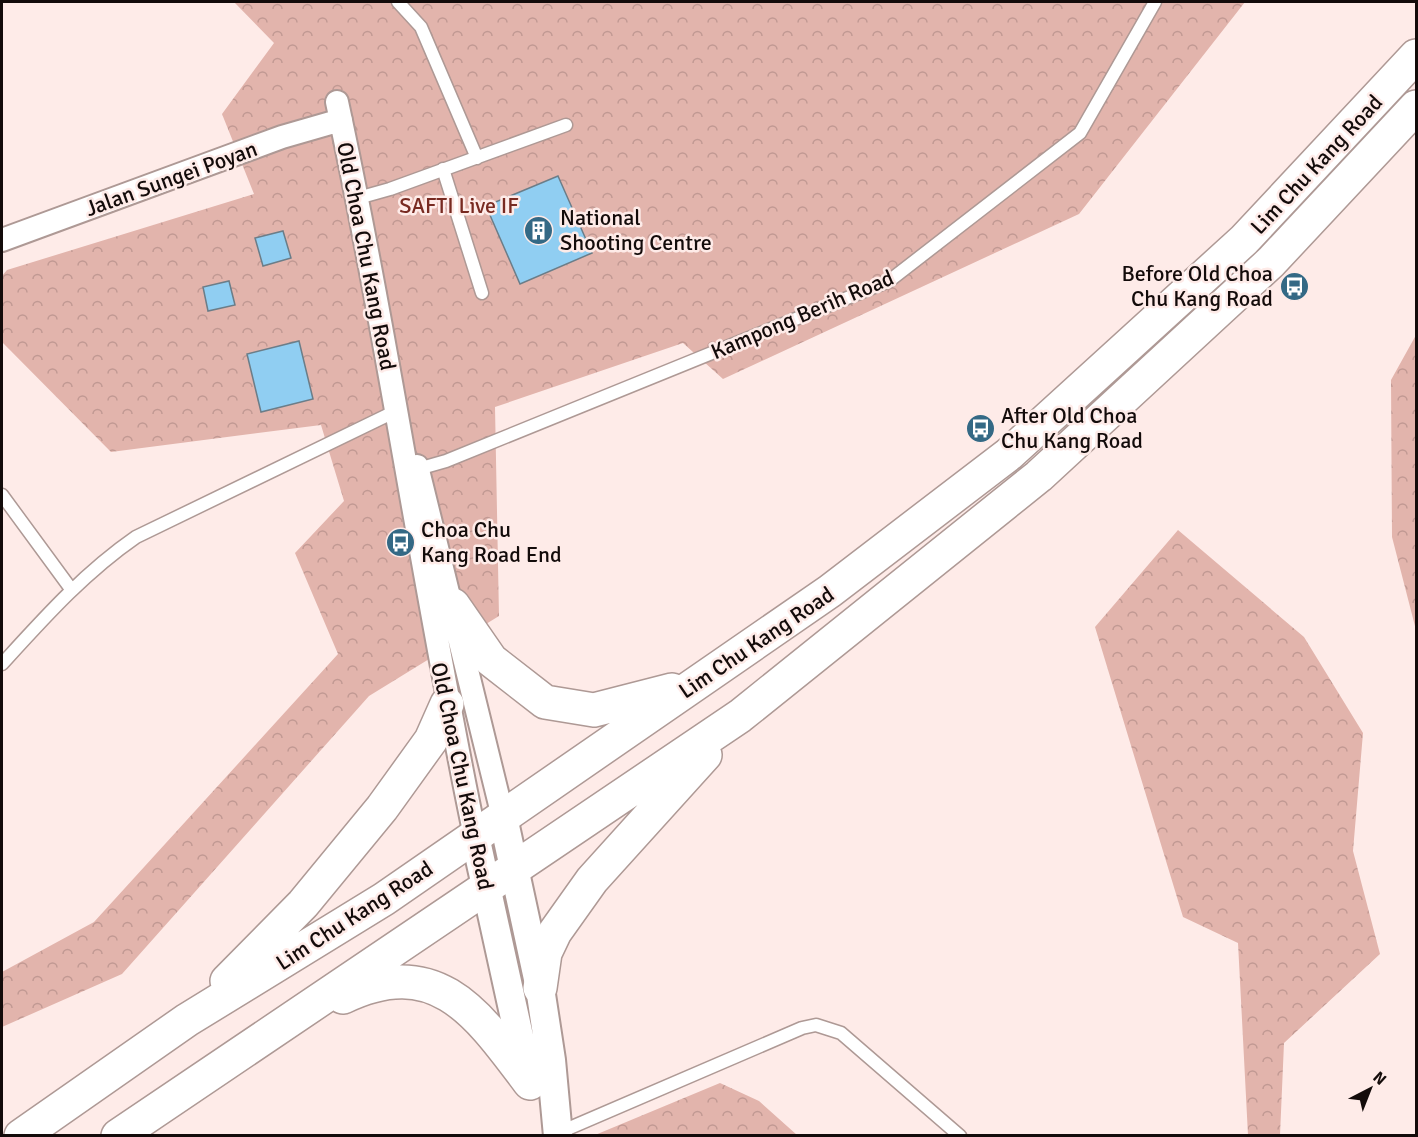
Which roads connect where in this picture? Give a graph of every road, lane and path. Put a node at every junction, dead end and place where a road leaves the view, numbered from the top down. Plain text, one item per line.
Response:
1 (398, 2) edge
2 (1155, 2) edge
3 (1416, 56) edge
4 (1416, 107) edge
5 (339, 111) joint
6 (566, 125) dead end
7 (477, 158) junction
8 (443, 170) junction
9 (358, 198) junction
10 (2, 240) edge
11 (482, 293) dead end
12 (396, 411) junction
13 (418, 469) junction
14 (2, 495) edge
15 (71, 589) junction
16 (453, 605) junction
17 (2, 664) edge
18 (692, 685) junction
19 (447, 704) junction
20 (740, 716) junction
21 (503, 817) junction
22 (475, 836) junction
23 (514, 869) junction
24 (486, 887) junction
25 (540, 988) junction
26 (187, 1020) junction
27 (276, 1029) junction
28 (530, 1083) junction
29 (558, 1134) edge
30 (21, 1136) edge
31 (118, 1136) edge
32 (960, 1136) edge

1 - 7 lane
2 - 13 lane, Kampong Berih Road
3 - 18 main road, Lim Chu Kang Road
4 - 20 main road, Lim Chu Kang Road
5 - 9 street, Old Choa Chu Kang Road
5 - 10 street, Jalan Sungei Poyan
6 - 7 lane
7 - 8 lane
8 - 9 lane
8 - 11 lane
9 - 12 street, Old Choa Chu Kang Road
12 - 13 street, Old Choa Chu Kang Road
12 - 15 lane
12 - 19 street, Old Choa Chu Kang Road
13 - 16 street, Old Choa Chu Kang Road
14 - 15 lane
15 - 17 lane
16 - 18 main road
16 - 21 street, Old Choa Chu Kang Road
18 - 21 main road, Lim Chu Kang Road
19 - 22 street, Old Choa Chu Kang Road
19 - 26 main road
20 - 23 main road, Lim Chu Kang Road
20 - 25 main road
21 - 22 main road, Lim Chu Kang Road
21 - 23 street, Old Choa Chu Kang Road
22 - 24 street, Old Choa Chu Kang Road
22 - 26 main road, Lim Chu Kang Road
23 - 24 main road, Lim Chu Kang Road
23 - 25 street, Old Choa Chu Kang Road
24 - 27 main road, Lim Chu Kang Road
24 - 28 street, Old Choa Chu Kang Road
25 - 29 street, Old Choa Chu Kang Road
26 - 30 main road, Lim Chu Kang Road
27 - 28 main road
27 - 31 main road, Lim Chu Kang Road
28 - 29 street, Old Choa Chu Kang Road
29 - 32 lane

